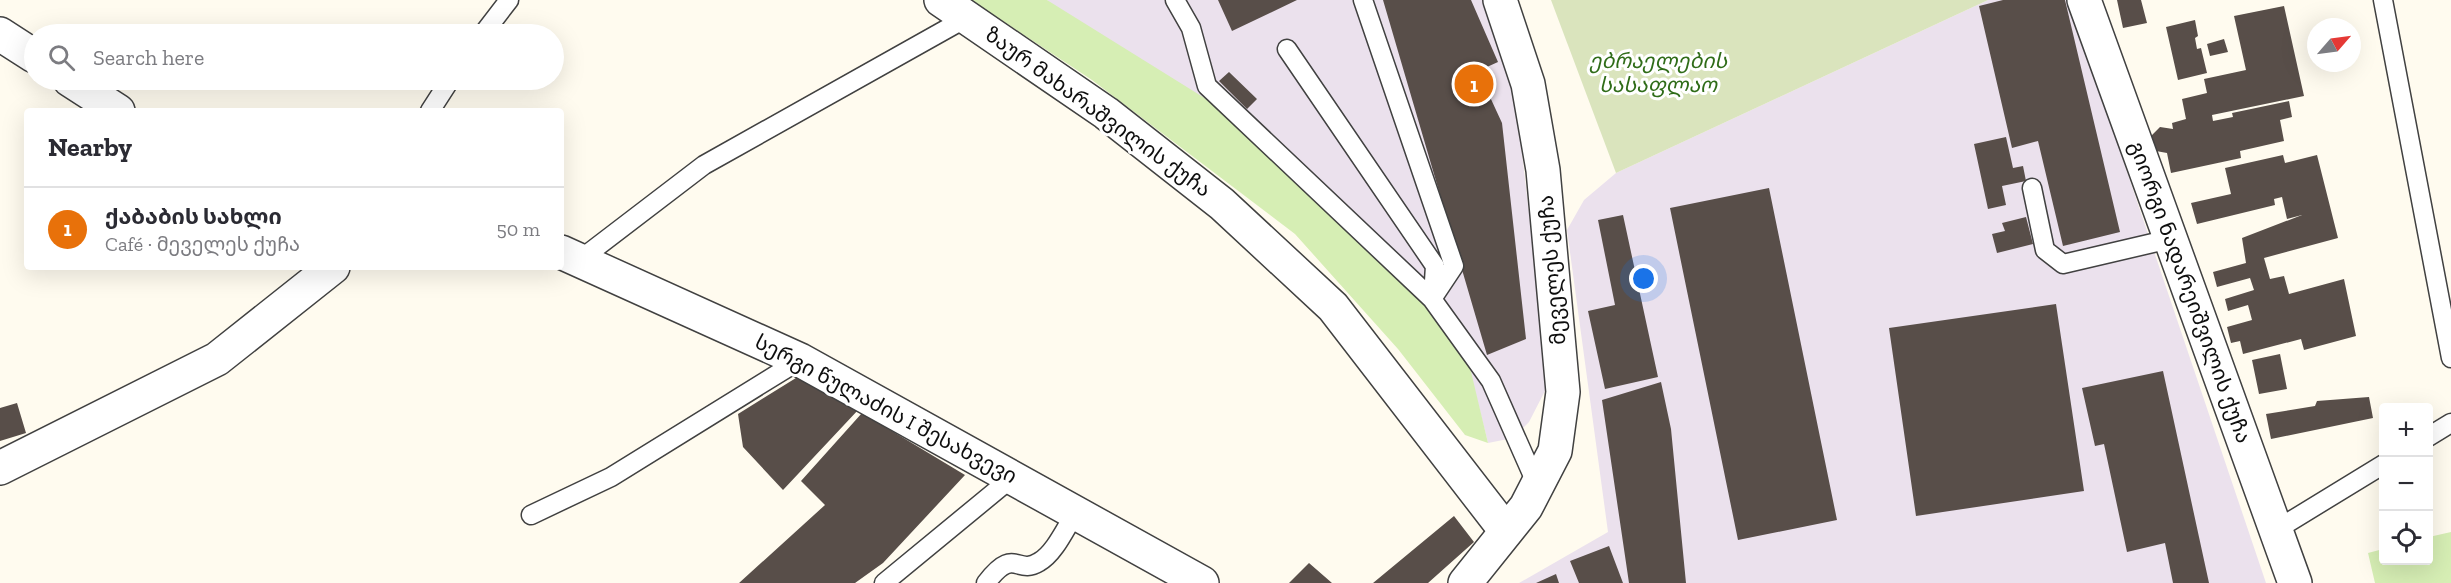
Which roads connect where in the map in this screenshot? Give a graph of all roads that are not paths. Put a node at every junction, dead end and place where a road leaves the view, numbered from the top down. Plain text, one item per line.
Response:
1 (509, 0) edge
2 (941, 0) edge
3 (1175, 0) edge
4 (1363, 0) edge
5 (1500, 0) edge
6 (2084, 0) edge
7 (2384, 0) edge
8 (968, 17) junction
9 (491, 24) edge
10 (0, 34) edge
11 (24, 50) edge
12 (1287, 50) dead end
13 (85, 90) edge
14 (444, 90) edge
15 (113, 108) edge
16 (432, 108) edge
17 (2032, 188) dead end
18 (2170, 239) junction
19 (571, 255) edge
20 (329, 270) edge
21 (1432, 299) junction
22 (2451, 358) edge
23 (800, 360) junction
24 (2451, 423) edge
25 (2433, 434) edge
26 (2379, 467) edge
27 (0, 468) edge
28 (1014, 476) junction
29 (1537, 485) junction
30 (1076, 512) junction
31 (531, 515) dead end
32 (2276, 530) junction
33 (1506, 531) junction
34 (884, 583) edge
35 (986, 583) edge
36 (1202, 583) edge
37 (1465, 583) edge
38 (2295, 583) edge

1 - 9 lane
2 - 8 street, ზაურ მახარაშვილის ქუჩა
3 - 21 lane
4 - 21 lane
5 - 29 street, მეველეს ქუჩა
6 - 18 street, გიორგი ნადარეიშვილის ქუჩა
7 - 22 lane
8 - 19 lane
8 - 33 street, ზაურ მახარაშვილის ქუჩა
10 - 11 street
12 - 21 lane
13 - 15 street
14 - 16 lane
17 - 18 lane
18 - 32 street, გიორგი ნადარეიშვილის ქუჩა
19 - 23 street, სერგი წულაძის I შესახვევი
20 - 27 street
21 - 29 lane
23 - 28 street, სერგი წულაძის I შესახვევი
23 - 31 lane
24 - 25 lane
26 - 32 lane
28 - 30 street, სერგი წულაძის I შესახვევი
28 - 34 lane
29 - 33 street, მეველეს ქუჩა
30 - 35 lane
30 - 36 street, სერგი წულაძის I შესახვევი
32 - 38 street, გიორგი ნადარეიშვილის ქუჩა
33 - 37 street, მეველეს ქუჩა

